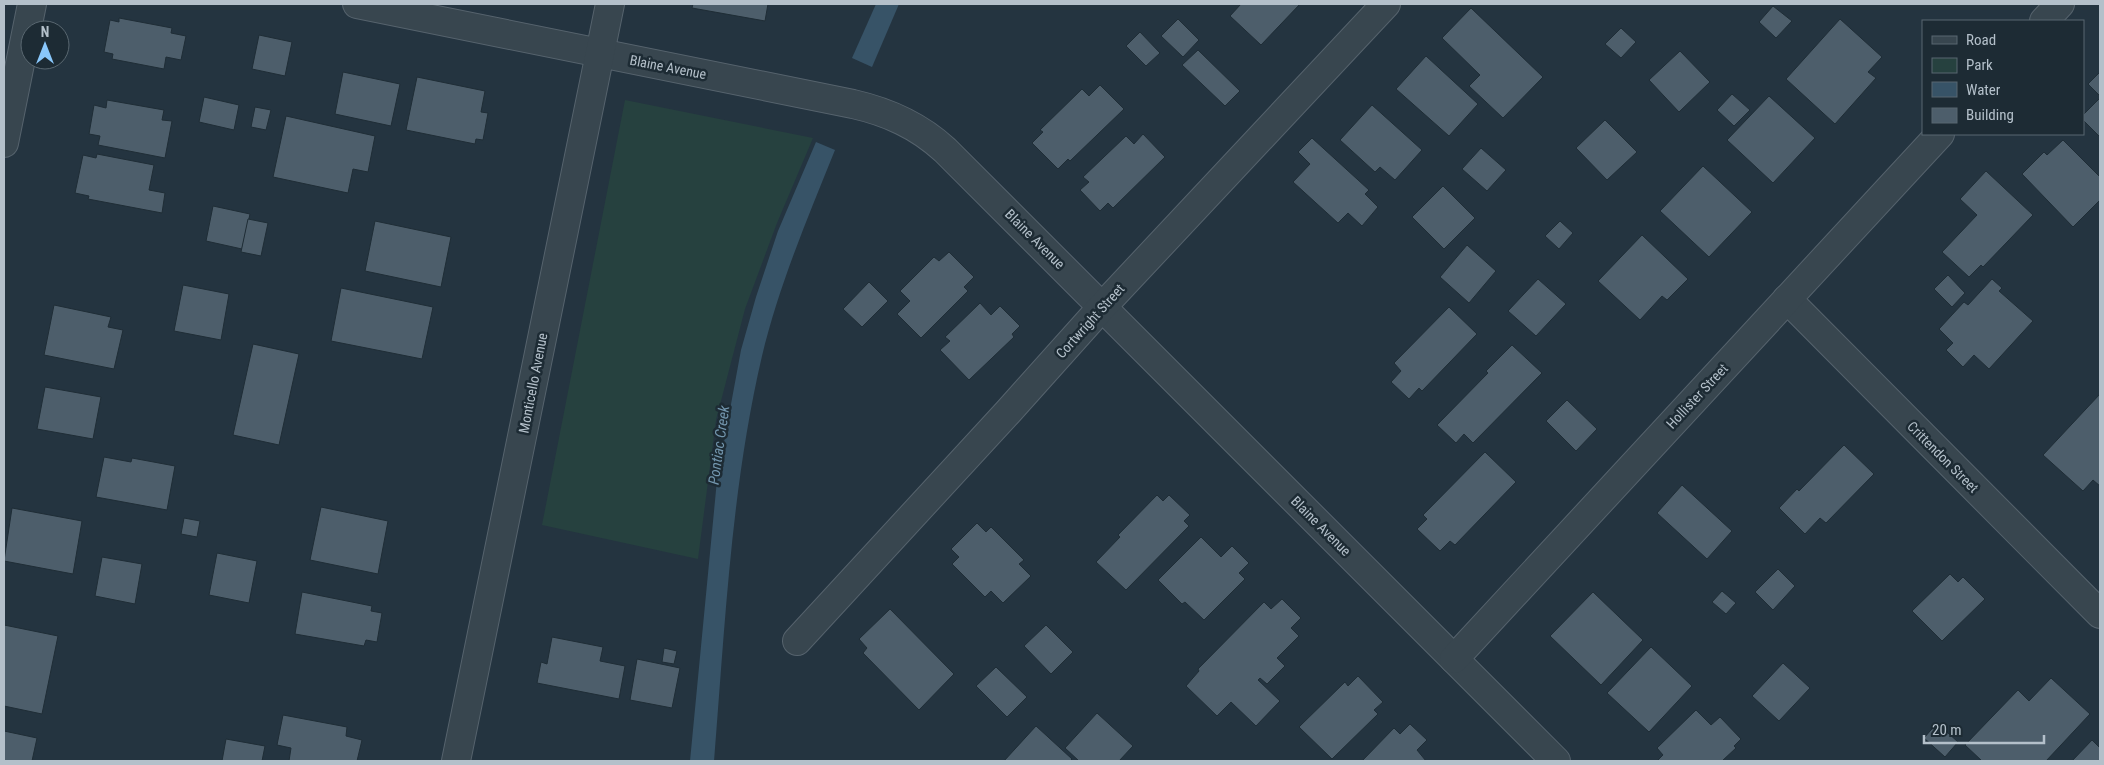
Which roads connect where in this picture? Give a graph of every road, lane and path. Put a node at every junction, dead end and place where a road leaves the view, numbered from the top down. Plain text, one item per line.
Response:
1 (32, 4) edge
2 (357, 4) edge
3 (610, 4) edge
4 (1386, 4) edge
5 (2060, 4) edge
6 (2045, 20) edge
7 (600, 53) junction
8 (1939, 135) edge
9 (4, 143) edge
10 (1787, 299) junction
11 (1102, 307) junction
12 (2100, 614) edge
13 (797, 641) dead end
14 (1454, 659) junction
15 (456, 761) edge
16 (1556, 761) edge

1 - 9 street
2 - 7 street, Blaine Avenue
3 - 7 street, Monticello Avenue
4 - 11 street, Cortwright Street
5 - 6 street
7 - 11 street, Blaine Avenue
7 - 15 street, Monticello Avenue
8 - 10 street, Hollister Street
10 - 12 street, Crittendon Street
10 - 14 street, Hollister Street
11 - 13 street, Cortwright Street
11 - 14 street, Blaine Avenue
14 - 16 street, Blaine Avenue

